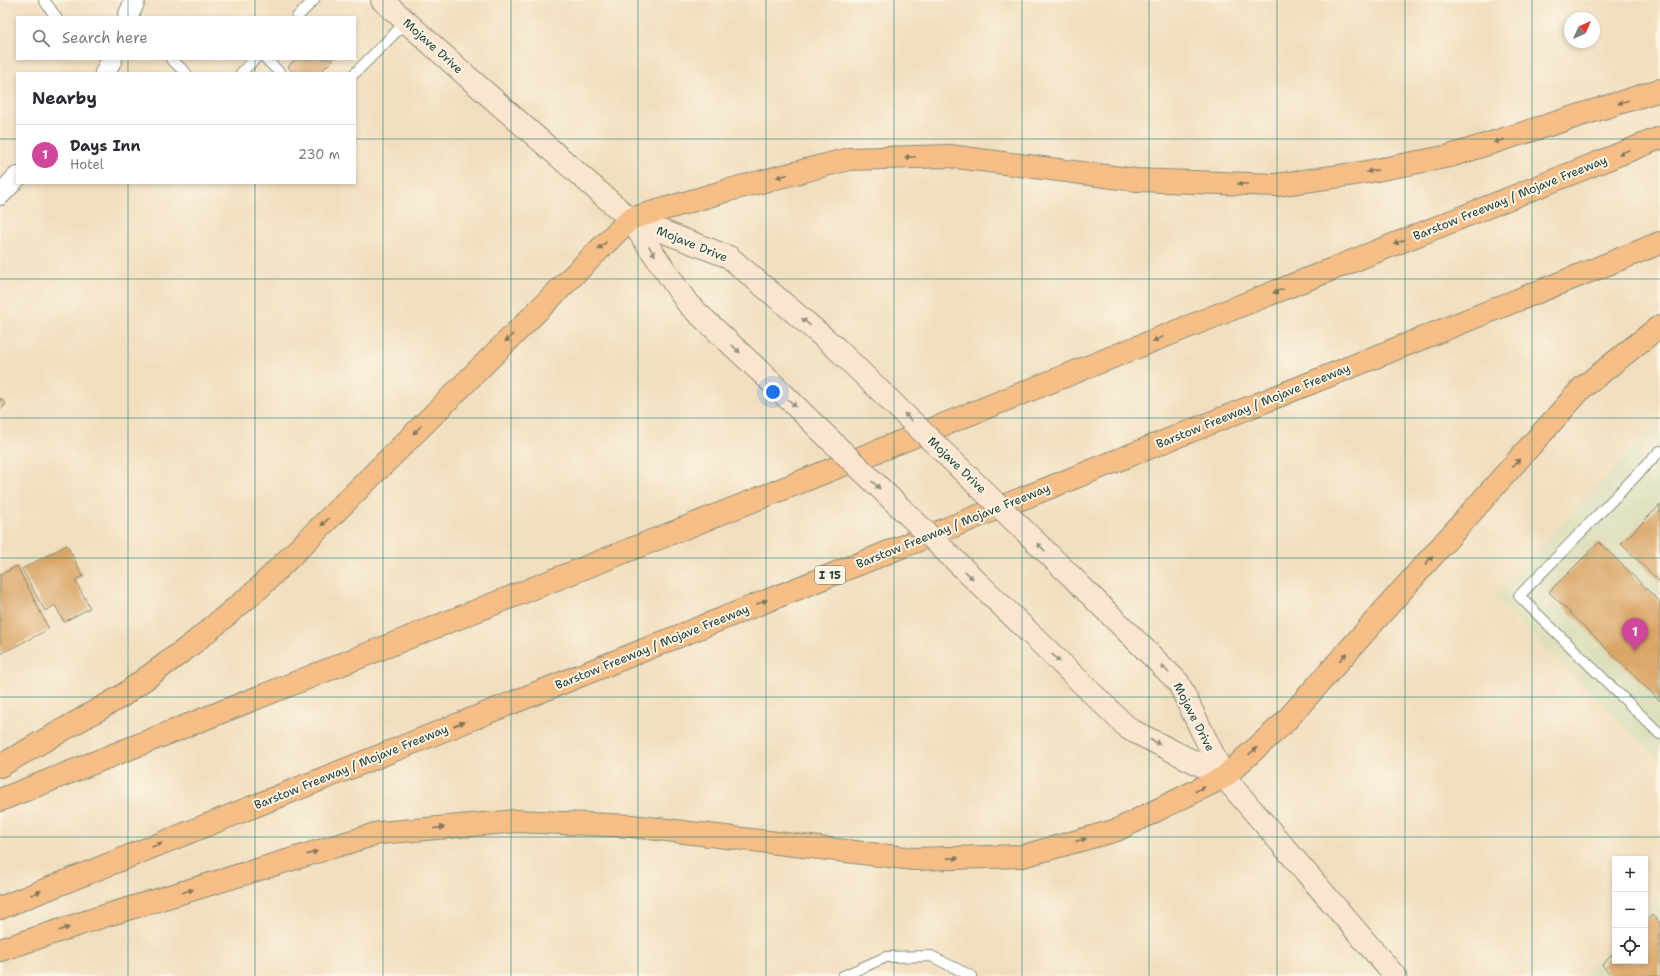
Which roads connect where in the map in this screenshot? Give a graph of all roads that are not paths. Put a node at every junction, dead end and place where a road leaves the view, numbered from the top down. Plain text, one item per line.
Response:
1 (44, 0) edge
2 (135, 0) edge
3 (314, 0) edge
4 (382, 0) edge
5 (55, 16) edge
6 (128, 16) edge
7 (298, 16) edge
8 (406, 22) junction
9 (112, 60) edge
10 (173, 60) edge
11 (254, 60) edge
12 (267, 60) edge
13 (106, 72) edge
14 (185, 72) edge
15 (241, 72) edge
16 (279, 72) edge
17 (356, 72) edge
18 (1660, 90) edge
19 (1660, 138) edge
20 (16, 178) edge
21 (0, 195) edge
22 (630, 219) junction
23 (1660, 243) edge
24 (1660, 326) edge
25 (1660, 450) edge
26 (1660, 734) edge
27 (0, 766) edge
28 (1224, 777) junction
29 (0, 800) edge
30 (0, 908) edge
31 (0, 950) edge
32 (843, 976) edge
33 (971, 976) edge
34 (1395, 976) edge

1 - 5 lane
2 - 6 street
3 - 7 lane
4 - 8 main road, Mojave Drive
8 - 17 lane
8 - 22 main road, Mojave Drive
9 - 13 street
10 - 14 lane
11 - 15 lane
12 - 16 lane
18 -> 22 highway
19 -> 29 highway, Barstow Freeway / Mojave Freeway
20 - 21 street
22 -> 27 highway
22 -> 28 main road, Mojave Drive, bridge
28 -> 22 main road, Mojave Drive, bridge
30 -> 23 highway, Barstow Freeway / Mojave Freeway / I 15
28 -> 24 highway
25 - 26 lane
31 -> 28 highway
28 - 34 main road, Mojave Drive
32 - 33 lane

